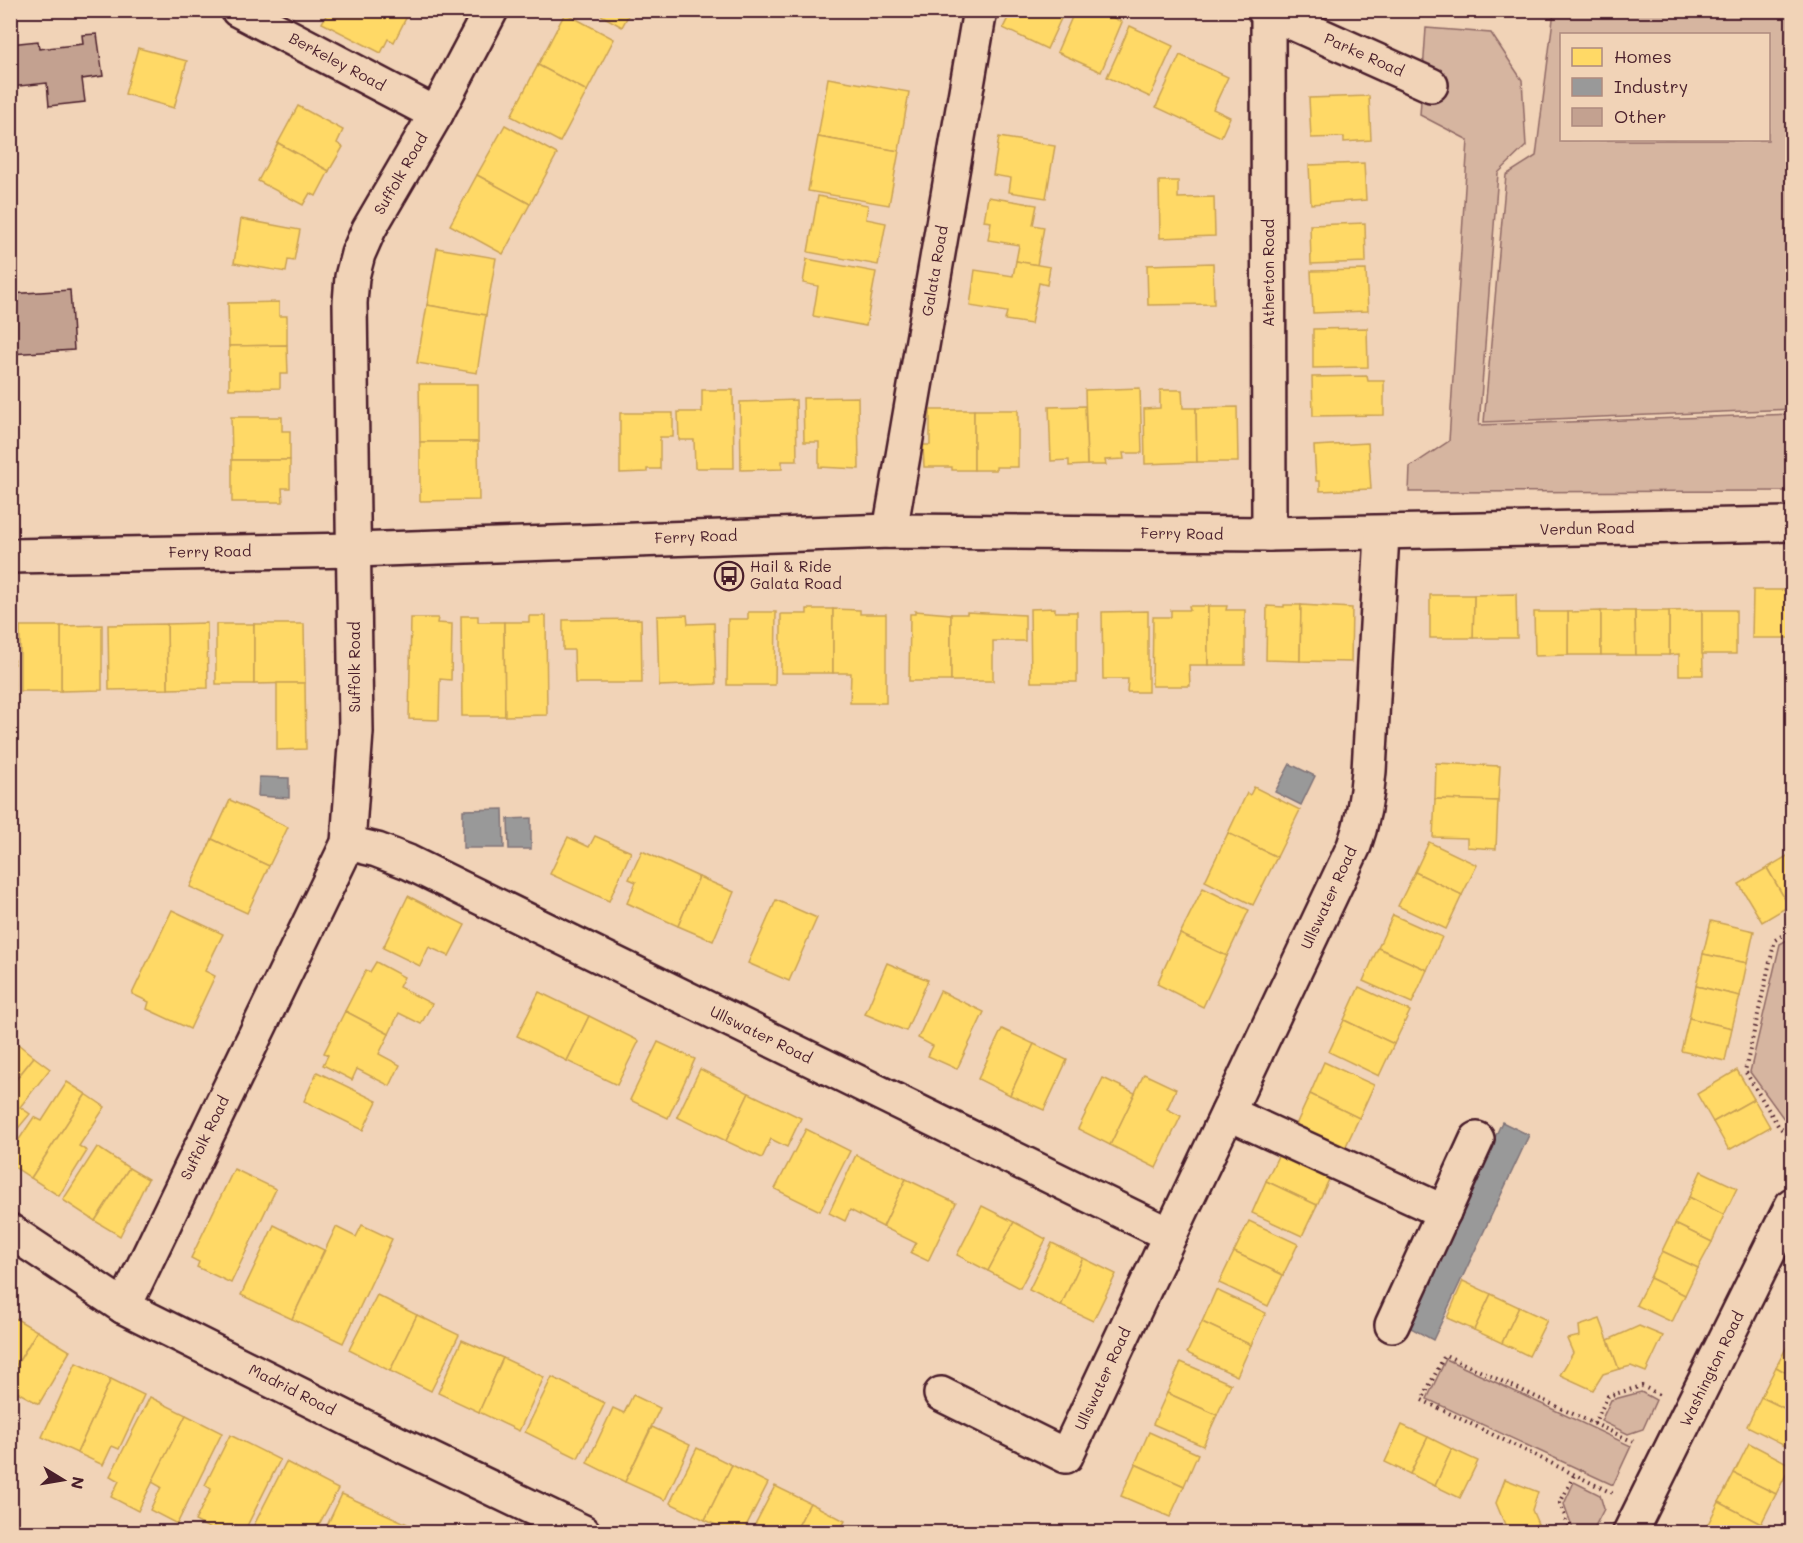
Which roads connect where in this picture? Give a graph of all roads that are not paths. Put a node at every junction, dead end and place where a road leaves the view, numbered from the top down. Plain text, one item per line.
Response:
1 (238, 10) edge
2 (491, 10) edge
3 (980, 10) edge
4 (1266, 11) edge
5 (1431, 85) dead end
6 (436, 114) junction
7 (1792, 524) edge
8 (890, 531) junction
9 (1269, 534) junction
10 (1382, 534) junction
11 (355, 550) junction
12 (10, 556) edge
13 (348, 843) junction
14 (1228, 1113) junction
15 (1477, 1139) dead end
16 (1792, 1205) edge
17 (1444, 1212) junction
18 (10, 1231) edge
19 (1170, 1235) junction
20 (124, 1307) junction
21 (1392, 1324) dead end
22 (941, 1394) dead end
23 (1636, 1520) edge
24 (583, 1533) edge

1 - 6 street, Berkeley Road
2 - 6 street, Suffolk Road
3 - 8 street, Galata Road
4 - 5 street, Parke Road
4 - 9 street, Atherton Road
6 - 11 street, Suffolk Road
7 - 10 street, Verdun Road
8 - 9 street, Ferry Road
8 - 11 street, Ferry Road
9 - 10 street, Ferry Road
10 - 14 street, Ullswater Road
11 - 12 street, Ferry Road
11 - 13 street, Suffolk Road
13 - 19 street, Ullswater Road
13 - 20 street, Suffolk Road
14 - 17 street
14 - 19 street, Ullswater Road
15 - 17 street
16 - 23 street, Washington Road
17 - 21 street
18 - 20 street, Madrid Road
19 - 22 street, Ullswater Road
20 - 24 street, Madrid Road

